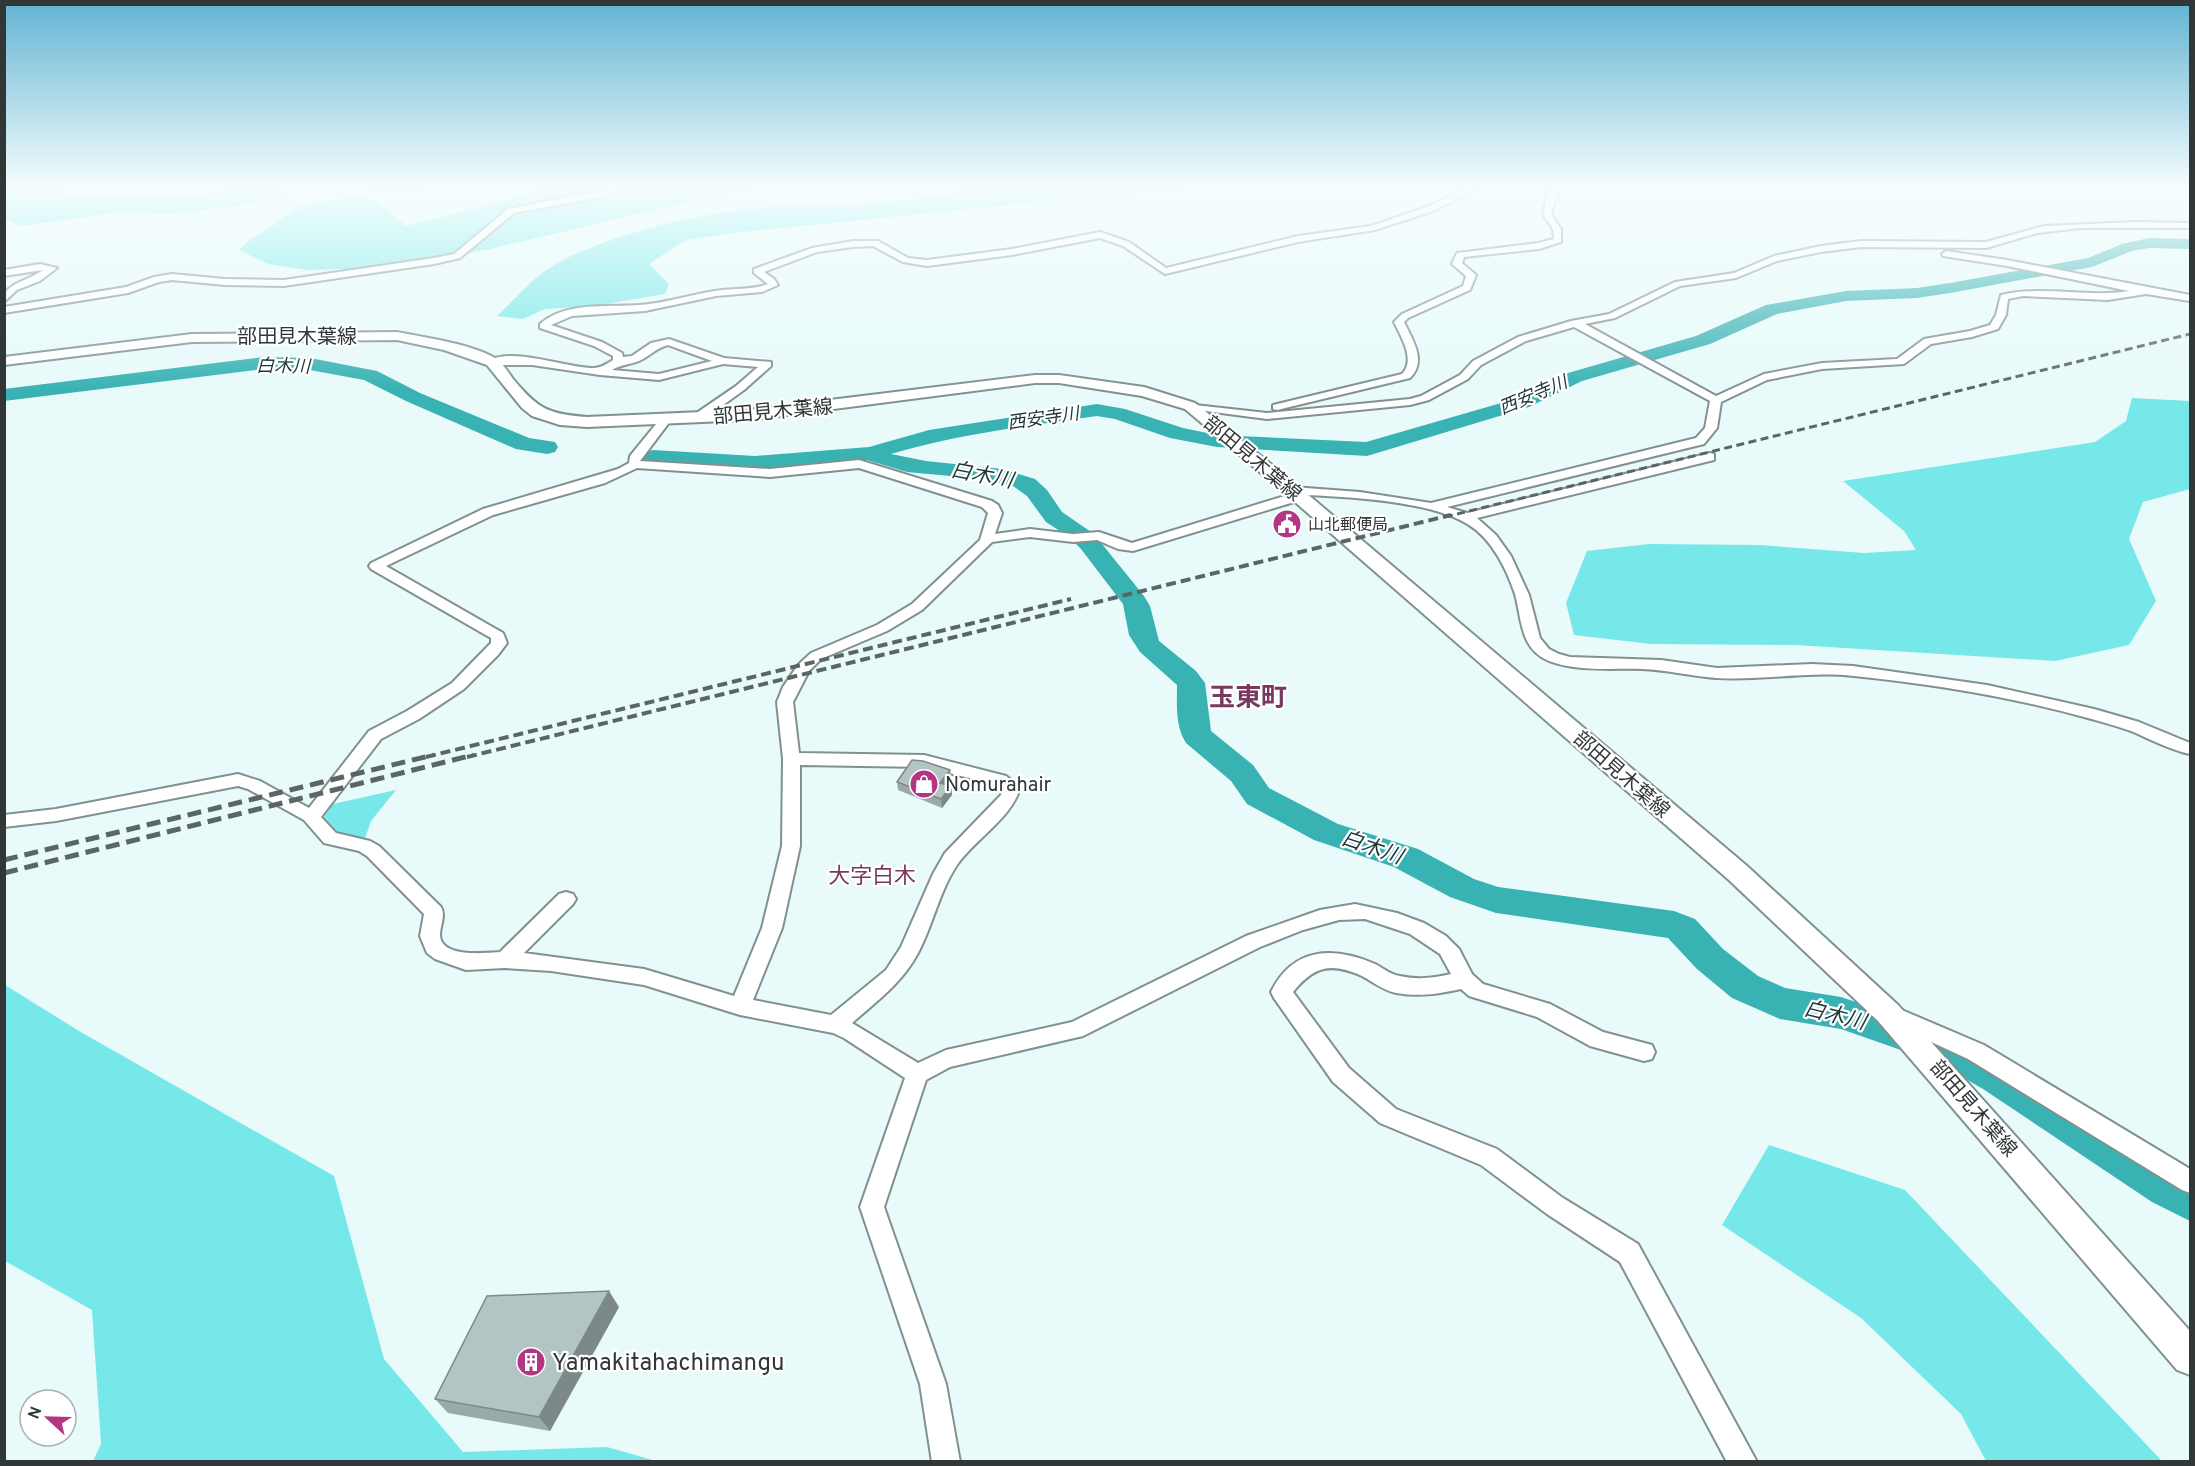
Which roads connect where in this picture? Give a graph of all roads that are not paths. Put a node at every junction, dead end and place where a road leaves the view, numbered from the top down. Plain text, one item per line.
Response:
1 (459, 254) edge
2 (802, 254) edge
3 (896, 254) edge
4 (991, 254) edge
5 (1140, 254) edge
6 (1232, 254) edge
7 (1466, 254) edge
8 (1792, 254) edge
9 (1945, 254) edge
10 (4, 273) edge
11 (2145, 291) junction
12 (2190, 298) edge
13 (4, 299) edge
14 (4, 310) edge
15 (1575, 323) junction
16 (4, 361) edge
17 (618, 361) junction
18 (723, 361) junction
19 (492, 363) junction
20 (600, 372) junction
21 (1171, 399) junction
22 (1716, 400) junction
23 (1190, 406) junction
24 (701, 418) junction
25 (665, 420) junction
26 (1710, 457) dead end
27 (635, 464) junction
28 (1296, 494) junction
29 (1433, 507) junction
30 (1465, 517) junction
31 (987, 539) junction
32 (2190, 749) edge
33 (790, 759) junction
34 (310, 816) junction
35 (4, 821) edge
36 (566, 899) dead end
37 (505, 960) junction
38 (1464, 980) junction
39 (740, 1006) junction
40 (1893, 1019) junction
41 (835, 1024) junction
42 (1644, 1052) dead end
43 (916, 1074) junction
44 (2190, 1182) edge
45 (2190, 1357) edge
46 (946, 1461) edge
47 (1743, 1461) edge

1 - 14 street
2 - 17 street
3 - 4 street
5 - 6 street
7 - 21 street
8 - 15 street
9 - 11 street
10 - 13 street
11 - 12 street
11 - 22 street
15 - 22 street
15 - 23 street
16 - 19 main road, 部田見木葉線
17 - 18 street
17 - 20 street
18 - 20 street
18 - 24 street
19 - 20 street
19 - 25 main road, 部田見木葉線
21 - 23 main road, 部田見木葉線
21 - 24 main road, 部田見木葉線
22 - 29 street
23 - 28 main road, 部田見木葉線
24 - 25 main road, 部田見木葉線
25 - 27 street
26 - 30 street
27 - 31 street
27 - 34 street
28 - 29 street
28 - 31 street
28 - 40 main road, 部田見木葉線
29 - 30 street
30 - 32 street
31 - 33 street
33 - 39 street
33 - 41 street
34 - 35 street
34 - 37 street
36 - 37 street
37 - 39 street
38 - 42 street
38 - 43 street
38 - 47 street
39 - 41 street
40 - 44 street
40 - 45 main road, 部田見木葉線
41 - 43 street
43 - 46 street

